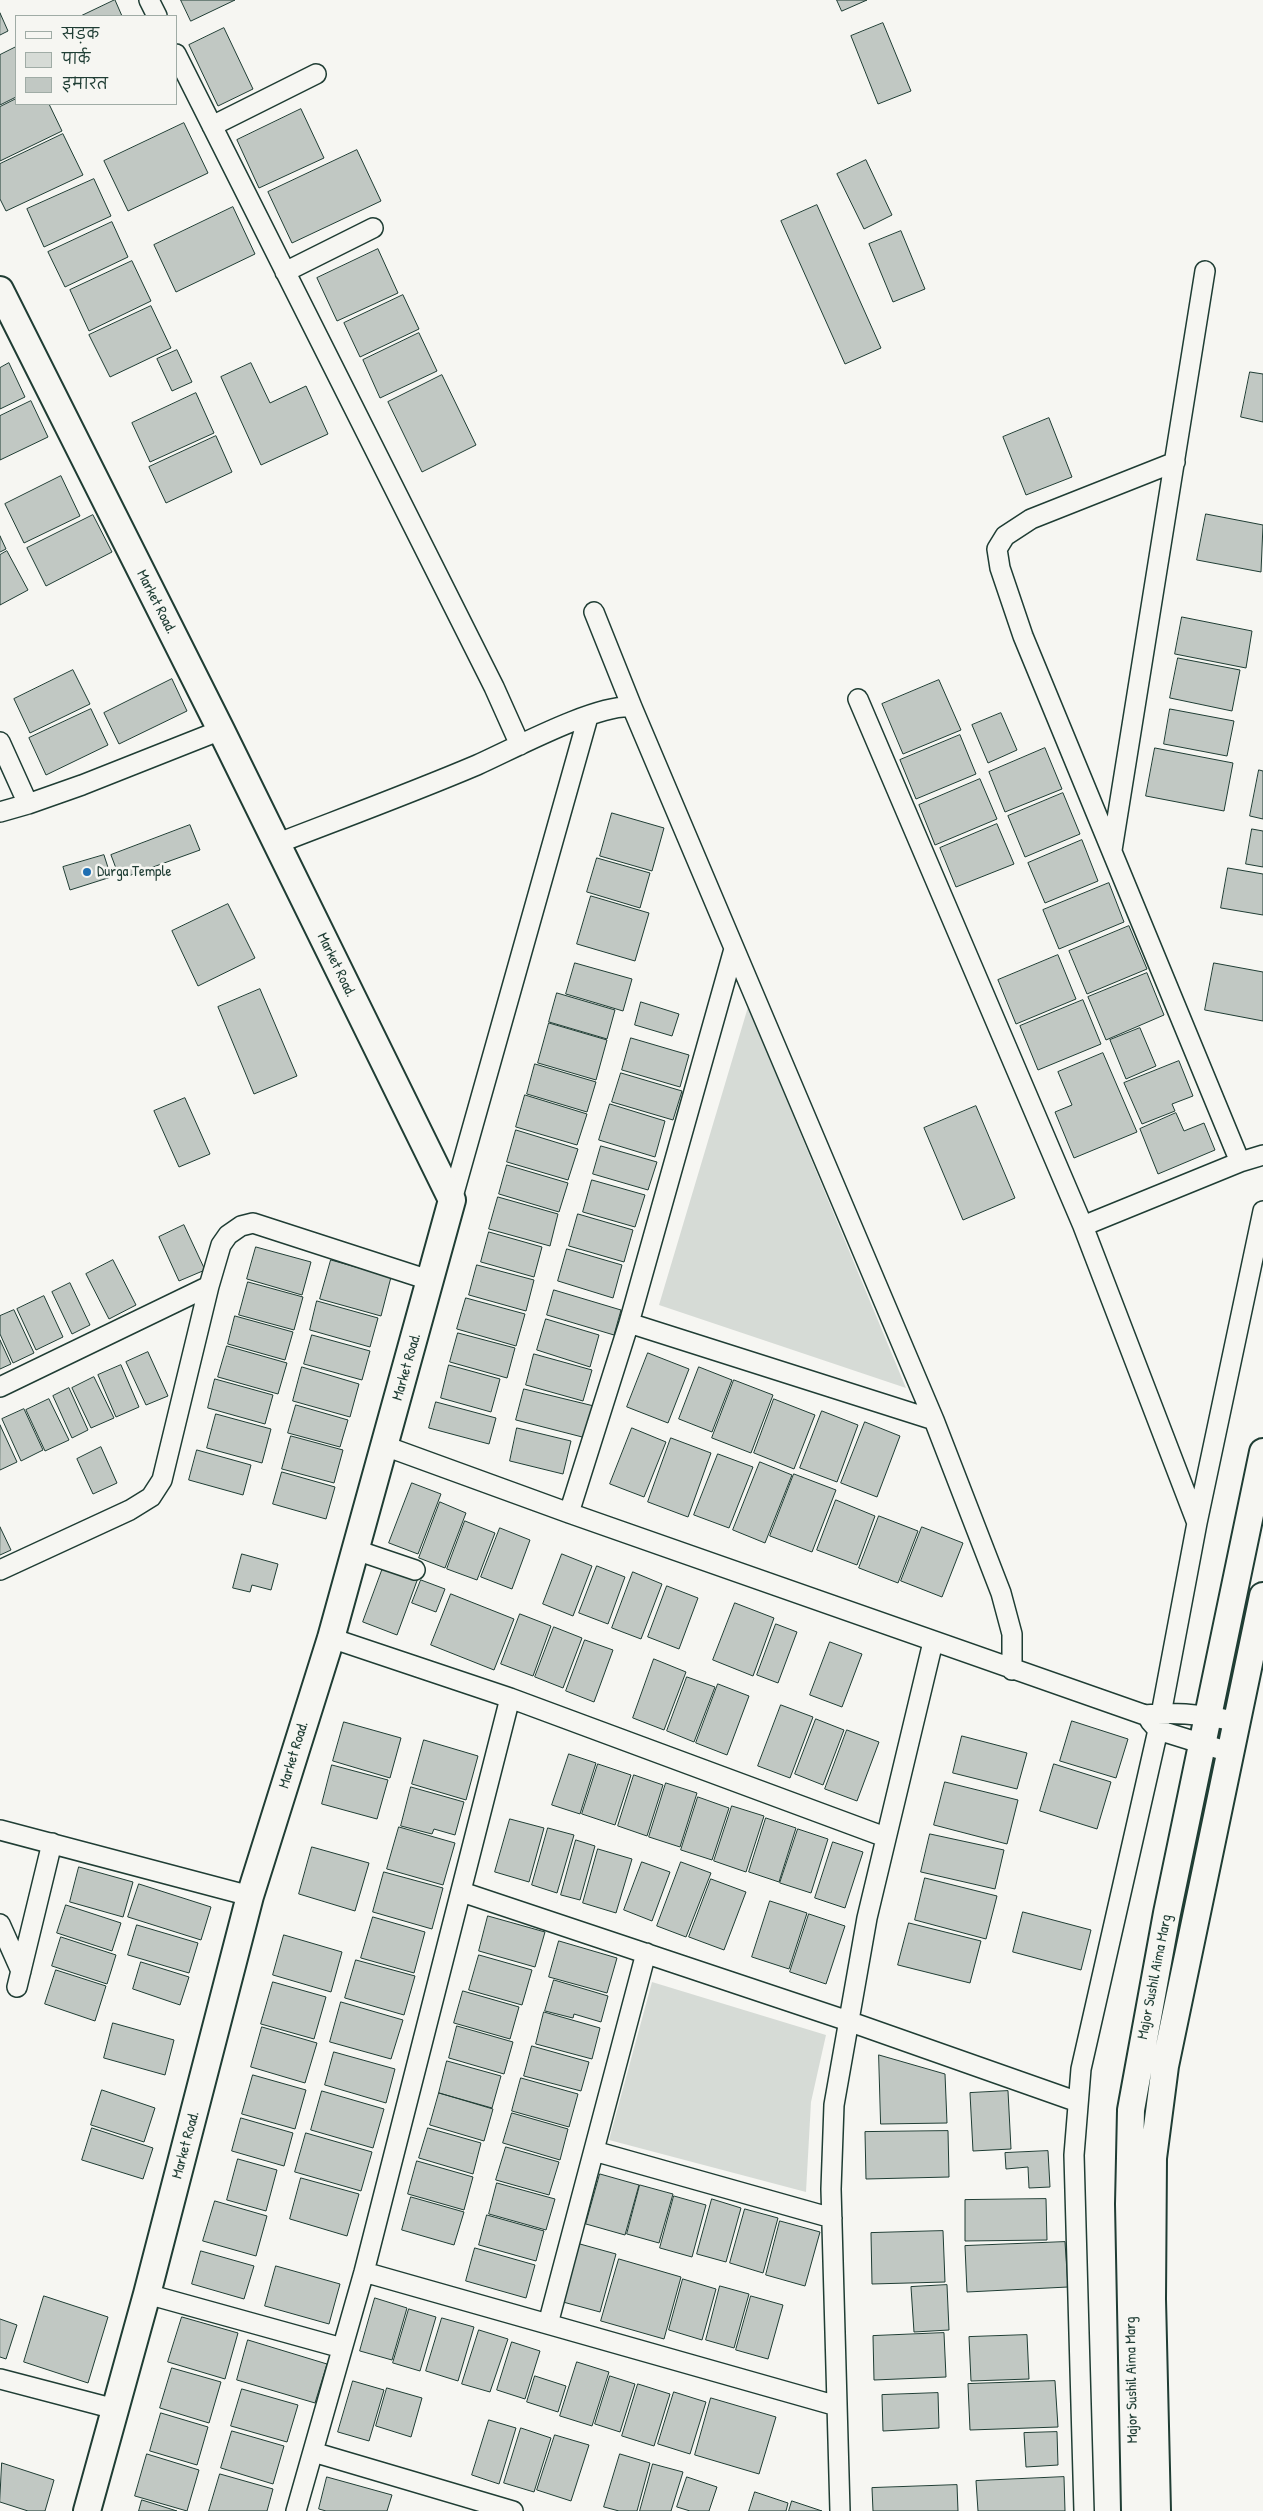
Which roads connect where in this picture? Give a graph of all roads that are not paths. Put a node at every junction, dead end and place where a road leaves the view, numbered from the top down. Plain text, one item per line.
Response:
1 (149, 0) edge
2 (156, 15) edge
3 (178, 58) edge
4 (316, 74) dead end
5 (212, 126) junction
6 (373, 228) dead end
7 (1205, 271) dead end
8 (286, 272) junction
9 (0, 290) edge
10 (1175, 462) junction
11 (594, 612) dead end
12 (858, 699) dead end
13 (632, 708) junction
14 (588, 716) junction
15 (221, 730) junction
16 (0, 742) edge
17 (520, 745) junction
18 (28, 804) junction
19 (0, 812) edge
20 (276, 844) junction
21 (1112, 850) junction
22 (734, 949) junction
23 (1263, 1155) edge
24 (1240, 1162) junction
25 (452, 1200) junction
26 (1263, 1211) edge
27 (1083, 1226) junction
28 (432, 1281) junction
29 (208, 1286) junction
30 (629, 1323) junction
31 (0, 1387) edge
32 (934, 1420) junction
33 (385, 1446) junction
34 (1263, 1452) edge
35 (569, 1513) junction
36 (1197, 1523) junction
37 (356, 1550) junction
38 (0, 1570) edge
39 (415, 1570) dead end
40 (1263, 1596) edge
41 (331, 1638) junction
42 (932, 1642) junction
43 (1012, 1670) junction
44 (510, 1698) junction
45 (1208, 1715) junction
46 (1154, 1719) junction
47 (1238, 1722) junction
48 (1202, 1743) junction
49 (1232, 1753) junction
50 (0, 1830) edge
51 (884, 1837) junction
52 (52, 1843) junction
53 (462, 1892) junction
54 (250, 1896) junction
55 (0, 1924) edge
56 (646, 1953) junction
57 (848, 2021) junction
58 (1078, 2102) junction
59 (594, 2150) junction
60 (832, 2218) junction
61 (364, 2272) junction
62 (147, 2294) junction
63 (548, 2324) junction
64 (342, 2348) junction
65 (0, 2379) edge
66 (837, 2406) junction
67 (115, 2410) junction
68 (313, 2452) junction
69 (490, 2508) edge
70 (86, 2511) edge
71 (296, 2511) edge
72 (514, 2511) edge
73 (840, 2511) edge
74 (1084, 2511) edge
75 (1135, 2511) edge
76 (1157, 2511) edge

1 - 2 street
3 - 5 street
4 - 5 street
5 - 8 street
6 - 8 street
7 - 10 street
8 - 17 street
9 - 15 street, Market Road.
10 - 21 street
10 - 21 street
11 - 13 street
12 - 27 street
13 - 14 street
13 - 22 street
14 - 17 street
14 - 25 street
15 - 18 street
15 - 20 street, Market Road.
16 - 18 street
17 - 20 street
18 - 19 street
20 - 25 street, Market Road.
21 - 24 street
22 - 30 street
22 - 32 street
23 - 24 street
24 - 27 street
25 - 28 street, Market Road.
26 - 36 street
27 - 36 street
28 - 29 street
28 - 33 street, Market Road.
29 - 31 street
29 - 38 street
30 - 32 street
30 - 35 street
32 - 43 street
33 - 35 street
33 - 37 street, Market Road.
34 - 45 street, Major Sushil Aima Marg
35 - 42 street
36 - 46 street
37 - 39 street
37 - 41 street, Market Road.
40 - 47 street, Major Sushil Aima Marg
41 - 44 street
41 - 54 street, Market Road.
42 - 43 street
42 - 51 street
43 - 46 street
44 - 51 street
44 - 53 street
45 - 46 street
45 - 47 street
45 - 48 street, Major Sushil Aima Marg
46 - 48 street
46 - 58 street
47 - 49 street, Major Sushil Aima Marg
48 - 49 street
48 - 75 street, Major Sushil Aima Marg
49 - 76 street, Major Sushil Aima Marg
50 - 52 street
51 - 57 street
52 - 54 street
52 - 55 street
53 - 56 street
53 - 61 street
54 - 62 street, Market Road.
56 - 57 street
56 - 59 street
57 - 58 street
57 - 60 street
58 - 74 street
59 - 60 street
59 - 63 street
60 - 66 street
61 - 63 street
61 - 64 street
62 - 64 street
62 - 67 street, Market Road.
63 - 66 street
64 - 68 street
65 - 67 street
66 - 73 street
67 - 70 street, Market Road.
68 - 69 street
68 - 71 street
69 - 72 street

